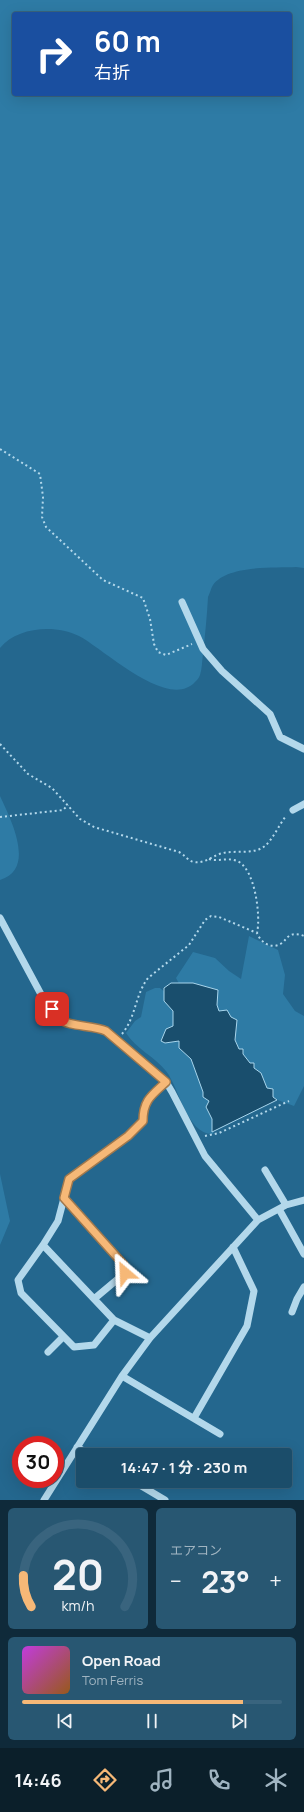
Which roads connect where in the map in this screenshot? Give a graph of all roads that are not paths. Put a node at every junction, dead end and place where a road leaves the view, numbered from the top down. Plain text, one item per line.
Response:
1 (182, 602) dead end
2 (304, 749) edge
3 (304, 804) edge
4 (293, 810) road end
5 (0, 918) edge
6 (166, 1082) junction
7 (265, 1170) dead end
8 (64, 1198) junction
9 (304, 1200) edge
10 (283, 1207) junction
11 (258, 1220) junction
12 (43, 1245) junction
13 (233, 1247) junction
14 (304, 1254) edge
15 (304, 1287) edge
16 (94, 1299) junction
17 (292, 1312) dead end
18 (114, 1320) junction
19 (64, 1337) junction
20 (150, 1338) junction
21 (48, 1352) dead end
22 (122, 1376) junction
23 (194, 1418) junction
24 (220, 1434) dead end
25 (77, 1447) joint
26 (145, 1488) edge
27 (44, 1500) edge
28 (165, 1500) edge

1 - 2 street
3 - 4 street
5 - 6 street
6 - 8 street
6 - 11 street
7 - 10 street
8 - 12 street
8 - 16 street
9 - 10 street
10 - 11 street
10 - 14 street
11 - 13 street
12 - 16 street
12 - 19 street
13 - 20 street
13 - 23 street
15 - 17 street
16 - 18 street
18 - 19 street
18 - 20 street
19 - 21 street
20 - 22 street
22 - 23 street
22 - 25 street
23 - 24 street
25 - 27 street
26 - 28 street

